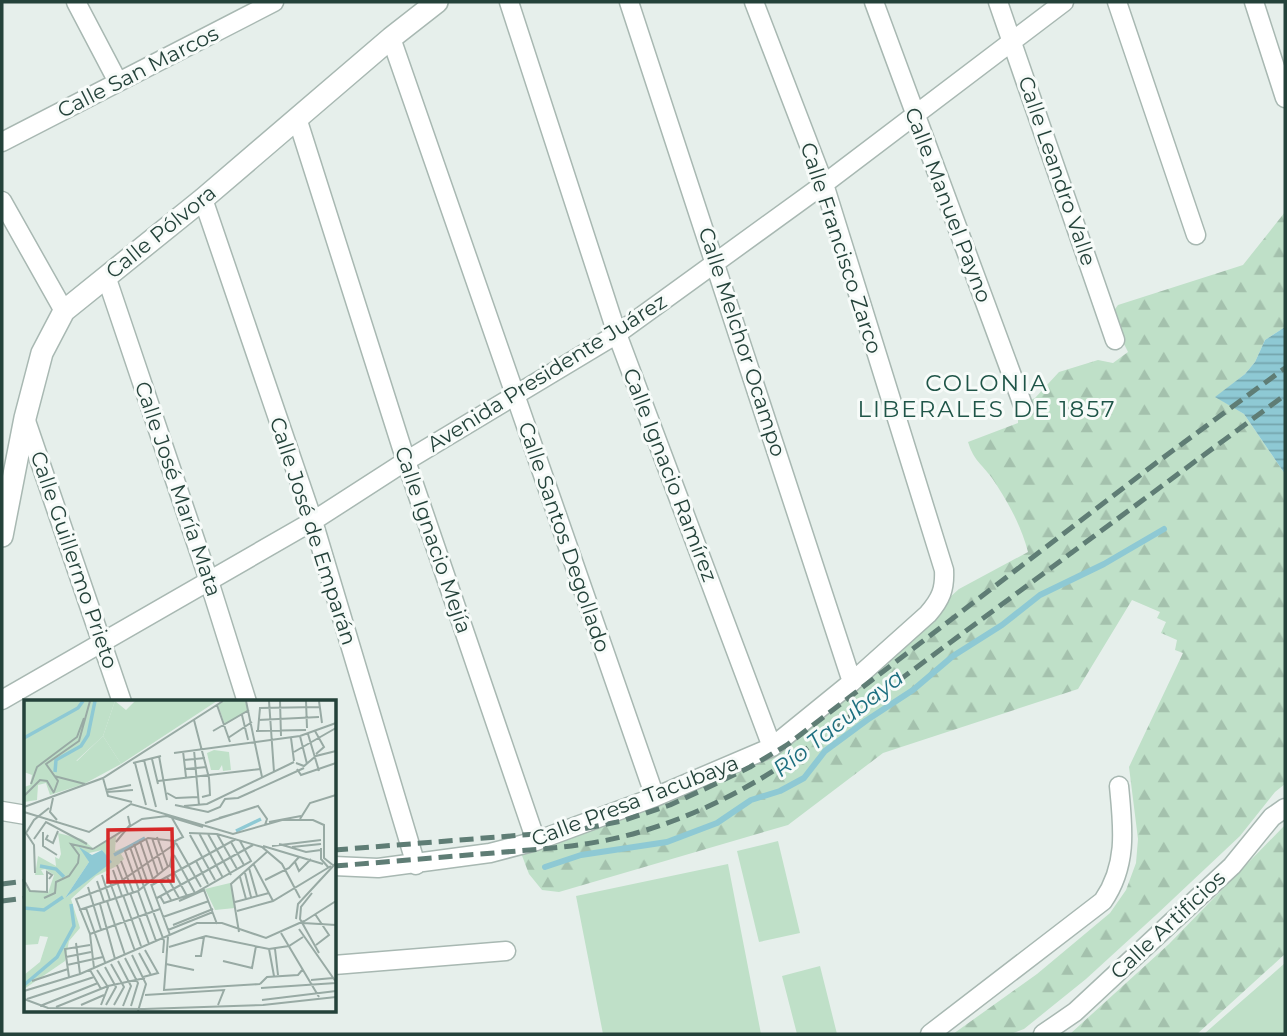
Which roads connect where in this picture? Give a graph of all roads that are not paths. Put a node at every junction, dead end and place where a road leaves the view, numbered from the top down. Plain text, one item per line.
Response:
1 (76, 2) edge
2 (437, 2) edge
3 (509, 2) edge
4 (629, 2) edge
5 (754, 2) edge
6 (874, 2) edge
7 (998, 2) edge
8 (1064, 2) edge
9 (1117, 2) edge
10 (1254, 2) edge
11 (264, 4) edge
12 (391, 38) junction
13 (1012, 41) junction
14 (118, 82) junction
15 (1285, 98) edge
16 (915, 115) junction
17 (297, 118) junction
18 (2, 142) edge
19 (824, 184) junction
20 (203, 199) junction
21 (2, 201) edge
22 (1196, 235) dead end
23 (717, 263) junction
24 (106, 276) junction
25 (64, 311) junction
26 (617, 334) junction
27 (1115, 340) dead end
28 (514, 395) junction
29 (1024, 408) dead end
30 (26, 418) junction
31 (406, 460) junction
32 (313, 521) junction
33 (2, 536) edge
34 (209, 581) junction
35 (928, 614) joint
36 (103, 641) junction
37 (852, 682) junction
38 (2, 700) edge
39 (121, 700) edge
40 (246, 700) edge
41 (772, 747) junction
42 (1118, 786) dead end
43 (655, 797) junction
44 (1285, 808) edge
45 (2, 811) edge
46 (24, 815) edge
47 (536, 841) junction
48 (416, 865) junction
49 (336, 866) edge
50 (506, 951) dead end
51 (336, 965) edge
52 (930, 1034) edge
53 (1043, 1034) edge

1 - 14 street
2 - 12 street, Calle Pólvora
3 - 26 street, Calle Ignacio Ramírez
4 - 23 street, Calle Melchor Ocampo
5 - 19 street, Calle Francisco Zarco
6 - 16 street, Calle Manuel Payno
7 - 13 street, Calle Leandro Valle
8 - 13 street, Avenida Presidente Juárez
9 - 22 street
10 - 15 street
11 - 14 street, Calle San Marcos
12 - 17 street, Calle Pólvora
12 - 28 street, Calle Santos Degollado
13 - 16 street, Avenida Presidente Juárez
13 - 27 street, Calle Leandro Valle
14 - 18 street, Calle San Marcos
16 - 19 street, Avenida Presidente Juárez
16 - 29 street, Calle Manuel Payno
17 - 20 street, Calle Pólvora
17 - 31 street, Calle Ignacio Mejía
19 - 23 street, Avenida Presidente Juárez
19 - 35 street, Calle Francisco Zarco
20 - 24 street, Calle Pólvora
20 - 32 street, Calle José de Emparán
21 - 25 street
23 - 26 street, Avenida Presidente Juárez
23 - 37 street, Calle Melchor Ocampo
24 - 25 street, Calle Pólvora
24 - 34 street, Calle José María Mata
25 - 30 street, Calle Pólvora
26 - 28 street, Avenida Presidente Juárez
26 - 41 street, Calle Ignacio Ramírez
28 - 31 street, Avenida Presidente Juárez
28 - 43 street, Calle Santos Degollado
30 - 33 street, Calle Pólvora
30 - 36 street, Calle Guillermo Prieto
31 - 32 street, Avenida Presidente Juárez
31 - 47 street, Calle Ignacio Mejía
32 - 34 street, Avenida Presidente Juárez
32 - 48 street, Calle José de Emparán
34 - 36 street, Avenida Presidente Juárez
34 - 40 street, Calle José María Mata
35 - 37 street, Calle Presa Tacubaya
36 - 38 street, Avenida Presidente Juárez
36 - 39 street, Calle Guillermo Prieto
37 - 41 street, Calle Presa Tacubaya
41 - 43 street, Calle Presa Tacubaya
42 - 52 street
43 - 47 street, Calle Presa Tacubaya
44 - 53 street, Calle Artificios
45 - 46 street
47 - 48 street, Calle Presa Tacubaya
48 - 49 street, Calle Presa Tacubaya
50 - 51 street

